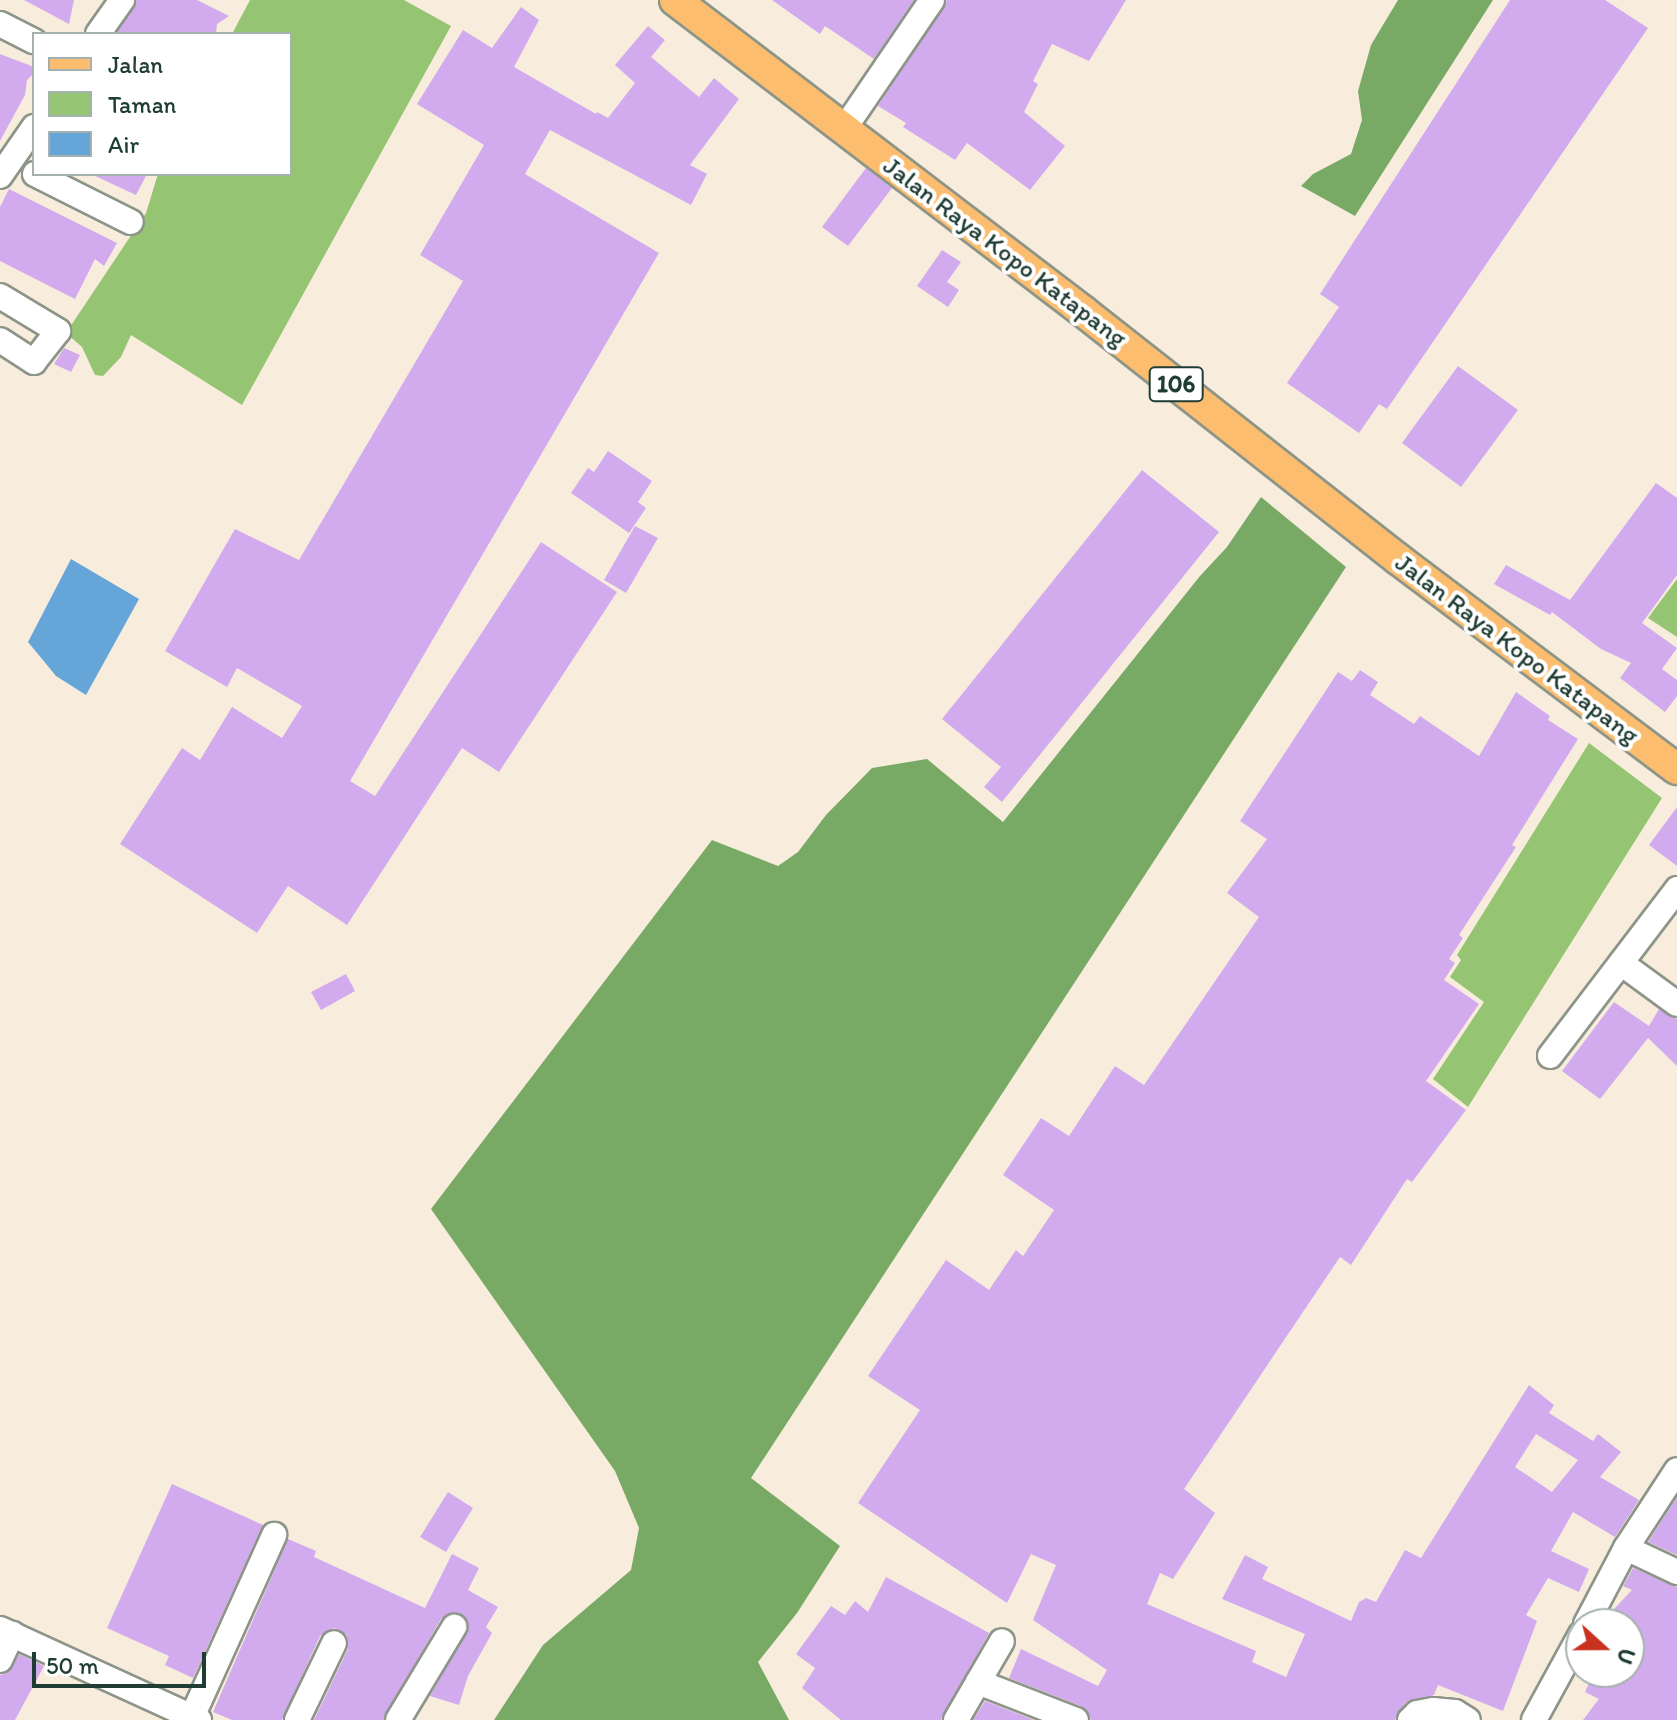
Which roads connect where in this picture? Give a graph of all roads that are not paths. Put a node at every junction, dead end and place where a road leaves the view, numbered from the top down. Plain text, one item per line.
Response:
1 (122, 0) edge
2 (675, 0) edge
3 (932, 0) edge
4 (0, 24) edge
5 (99, 32) edge
6 (32, 40) edge
7 (32, 129) edge
8 (844, 129) junction
9 (3, 165) edge
10 (32, 173) edge
11 (38, 176) edge
12 (131, 222) dead end
13 (0, 296) edge
14 (0, 340) edge
15 (1677, 769) edge
16 (1677, 889) edge
17 (1621, 963) junction
18 (1677, 1004) edge
19 (1550, 1056) dead end
20 (1677, 1470) edge
21 (274, 1535) dead end
22 (1626, 1548) junction
23 (1677, 1572) edge
24 (1594, 1608) edge
25 (454, 1627) dead end
26 (6, 1631) edge
27 (1002, 1641) dead end
28 (334, 1643) dead end
29 (0, 1660) edge
30 (1565, 1663) edge
31 (978, 1682) junction
32 (196, 1718) edge
33 (297, 1720) edge
34 (398, 1720) edge
35 (956, 1720) edge
36 (1076, 1720) edge
37 (1410, 1720) edge
38 (1468, 1720) edge
39 (1534, 1720) edge

1 - 5 street
2 - 8 main road, Jalan Raya Kopo Katapang / 106
3 - 8 street
4 - 6 street
7 - 9 street
8 - 15 main road, Jalan Raya Kopo Katapang / 106
9 - 10 street
11 - 12 street
13 - 14 street
16 - 17 street
17 - 18 street
17 - 19 street
20 - 22 street
21 - 32 street
22 - 23 street
22 - 24 street
25 - 34 street
26 - 29 street
26 - 32 street
27 - 31 street
28 - 33 street
30 - 39 street
31 - 35 street
31 - 36 street
37 - 38 street

